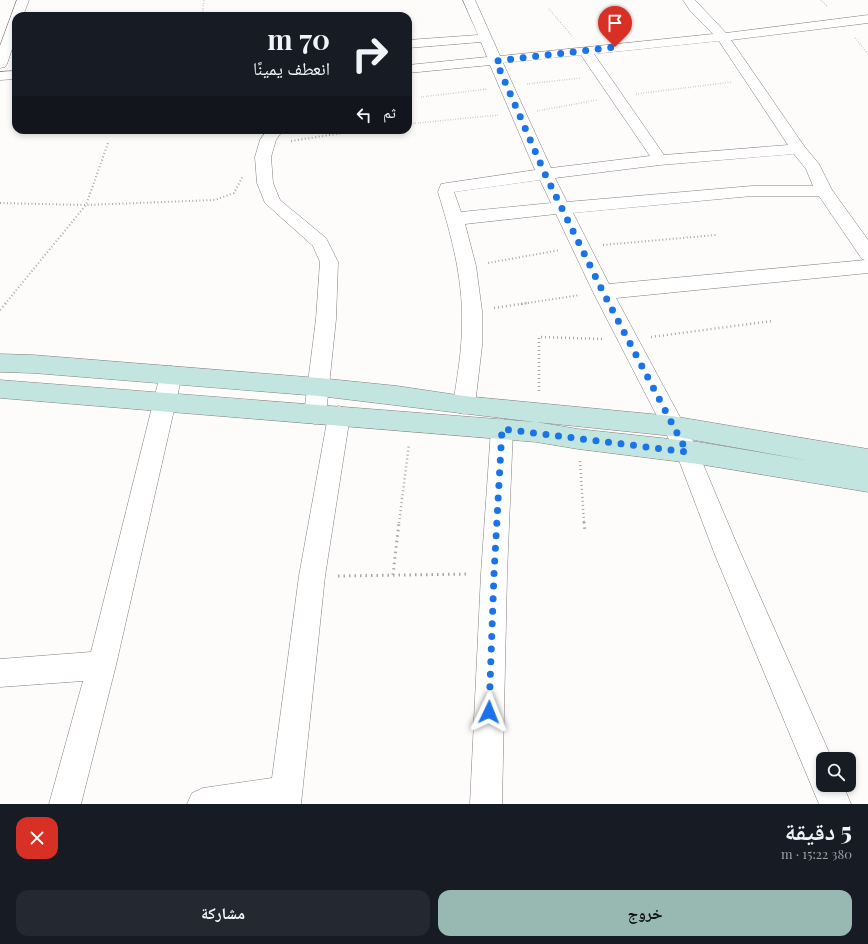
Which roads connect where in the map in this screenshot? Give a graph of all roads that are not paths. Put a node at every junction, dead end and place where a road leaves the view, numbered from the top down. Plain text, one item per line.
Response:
1 (23, 0) edge
2 (469, 0) edge
3 (689, 0) edge
4 (18, 12) edge
5 (868, 19) edge
6 (12, 30) edge
7 (724, 37) junction
8 (487, 38) junction
9 (412, 44) edge
10 (584, 50) junction
11 (496, 61) junction
12 (0, 64) edge
13 (412, 69) edge
14 (12, 75) edge
15 (0, 76) edge
16 (272, 134) edge
17 (798, 149) junction
18 (660, 160) junction
19 (545, 174) junction
20 (824, 192) junction
21 (562, 208) junction
22 (455, 219) junction
23 (868, 254) edge
24 (868, 266) edge
25 (603, 292) junction
26 (0, 363) edge
27 (171, 375) junction
28 (319, 387) junction
29 (0, 389) edge
30 (164, 403) junction
31 (464, 405) junction
32 (315, 414) junction
33 (339, 416) junction
34 (672, 426) junction
35 (502, 429) junction
36 (687, 452) junction
37 (868, 460) edge
38 (868, 480) edge
39 (102, 665) junction
40 (0, 673) edge
41 (816, 760) edge
42 (830, 792) edge
43 (285, 798) edge
44 (65, 804) edge
45 (203, 804) edge
46 (486, 804) edge
47 (835, 804) edge

1 - 4 street
2 - 8 street
3 - 7 street
5 - 7 street
6 - 12 street
7 - 10 street
7 - 17 street
8 - 9 street
8 - 11 street
10 - 11 street
10 - 18 street
11 - 13 street
11 - 19 street
14 - 15 street
16 - 28 street
17 - 18 street
17 - 20 street
18 - 19 street
19 - 21 street
19 - 22 street
20 - 21 street
20 - 23 street
21 - 22 street
21 - 25 street
22 - 31 street
24 - 25 street
25 - 34 street
26 - 27 main road
27 - 28 main road
27 - 30 street
28 - 31 main road
28 - 32 street
29 - 30 main road
30 - 32 main road
30 - 39 street
31 - 34 main road
32 - 33 main road
33 - 35 main road
33 - 43 street
34 - 36 street
34 - 37 main road
35 - 36 main road
35 - 46 street
36 - 38 main road
36 - 41 street
39 - 40 street
39 - 44 street
42 - 47 street
43 - 45 street

